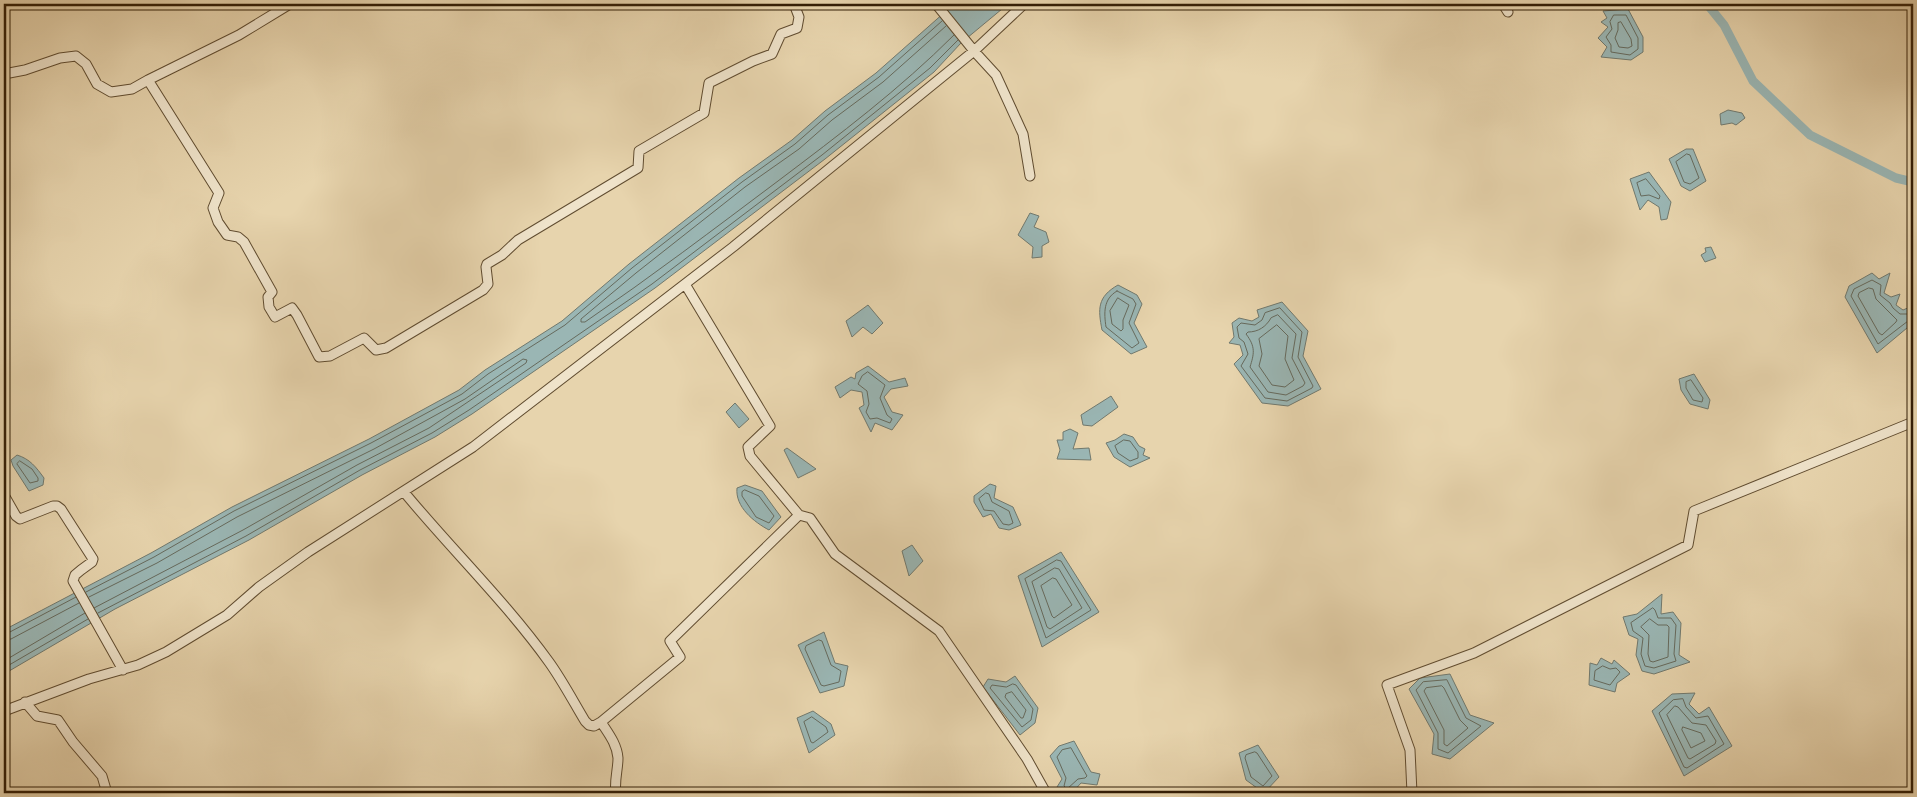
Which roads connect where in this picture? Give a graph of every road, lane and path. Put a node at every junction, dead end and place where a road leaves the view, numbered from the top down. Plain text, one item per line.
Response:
1 (290, 4) edge
2 (794, 4) edge
3 (936, 4) edge
4 (1024, 4) edge
5 (972, 49) junction
6 (4, 74) edge
7 (148, 80) junction
8 (1030, 176) dead end
9 (685, 284) junction
10 (1913, 422) edge
11 (404, 492) junction
12 (4, 494) edge
13 (799, 515) junction
14 (123, 670) junction
15 (25, 702) junction
16 (4, 711) edge
17 (601, 722) junction
18 (107, 793) edge
19 (616, 793) edge
20 (1046, 793) edge
21 (1412, 793) edge

1 - 7 street
2 - 7 street
3 - 5 street
4 - 5 street
5 - 8 street
5 - 9 street
6 - 7 street
9 - 11 street
9 - 13 street
10 - 21 street
11 - 14 street
11 - 17 street
12 - 14 street
13 - 17 street
13 - 20 street
14 - 15 street
15 - 16 street
15 - 18 street
17 - 19 street

